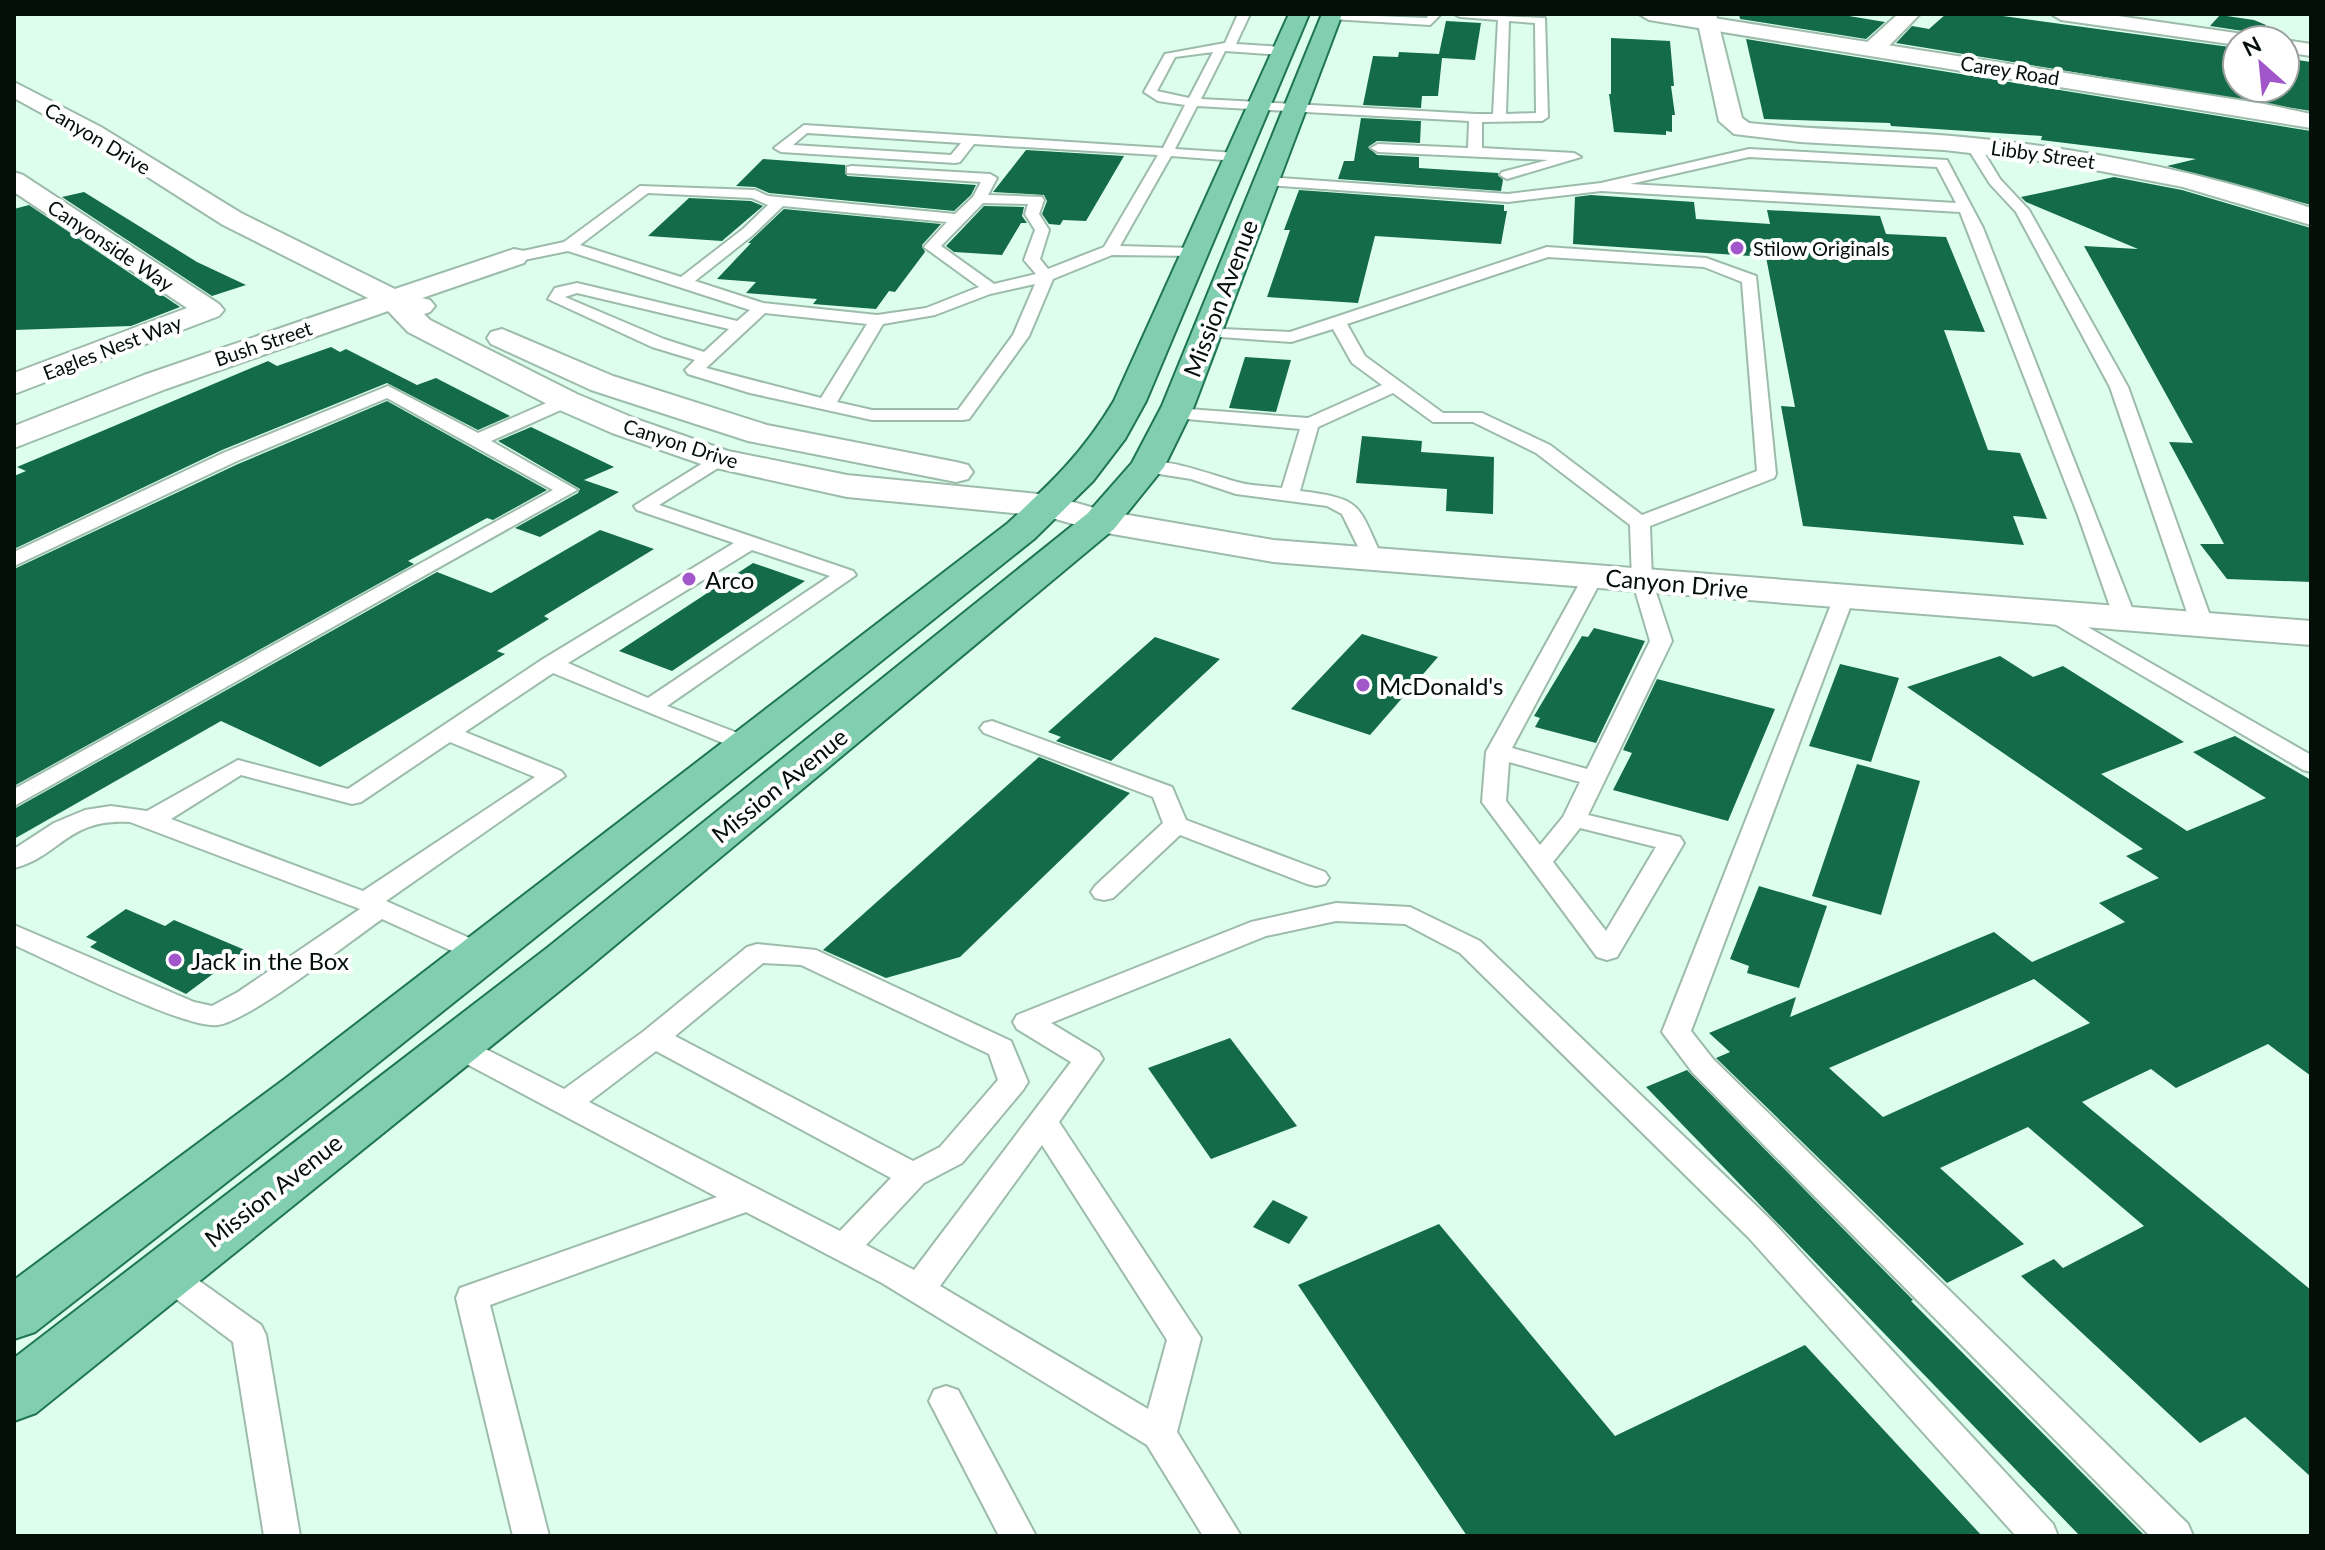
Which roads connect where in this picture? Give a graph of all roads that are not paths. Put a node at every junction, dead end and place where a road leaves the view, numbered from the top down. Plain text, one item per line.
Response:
1 (1244, 14) edge
2 (1299, 14) edge
3 (1435, 14) edge
4 (1460, 14) edge
5 (1649, 14) edge
6 (1910, 14) edge
7 (2061, 14) edge
8 (1332, 15) edge
9 (1379, 16) edge
10 (1497, 16) edge
11 (1707, 19) edge
12 (2221, 37) edge
13 (1221, 47) junction
14 (1873, 49) junction
15 (1283, 51) junction
16 (14, 89) edge
17 (1193, 102) junction
18 (1259, 106) junction
19 (1296, 107) junction
20 (1499, 117) junction
21 (1476, 118) junction
22 (2311, 121) edge
23 (971, 139) junction
24 (1972, 144) junction
25 (1378, 148) dead end
26 (1167, 152) junction
27 (1475, 152) junction
28 (1237, 157) junction
29 (852, 170) dead end
30 (1507, 175) dead end
31 (1267, 181) junction
32 (1601, 187) junction
33 (21, 191) edge
34 (979, 199) junction
35 (779, 202) junction
36 (1966, 208) junction
37 (2311, 217) edge
38 (958, 219) junction
39 (569, 246) junction
40 (1110, 250) junction
41 (1194, 253) junction
42 (514, 257) joint
43 (1046, 276) junction
44 (684, 282) junction
45 (991, 289) junction
46 (393, 299) junction
47 (761, 308) junction
48 (209, 310) joint
49 (877, 320) junction
50 (1338, 323) junction
51 (740, 327) junction
52 (1207, 331) junction
53 (707, 358) junction
54 (14, 384) edge
55 (1394, 386) junction
56 (566, 401) junction
57 (826, 405) junction
58 (1175, 413) junction
59 (1310, 424) junction
60 (14, 438) edge
61 (477, 440) junction
62 (719, 459) junction
63 (1147, 467) junction
64 (1290, 494) junction
65 (1048, 506) junction
66 (1101, 521) junction
67 (1640, 523) junction
68 (750, 542) junction
69 (1373, 559) junction
70 (14, 560) edge
71 (1593, 577) junction
72 (1642, 580) junction
73 (1844, 597) junction
74 (2051, 612) junction
75 (2125, 618) junction
76 (2202, 624) junction
77 (2311, 633) edge
78 (551, 664) junction
79 (650, 707) junction
80 (992, 728) dead end
81 (450, 734) junction
82 (748, 745) junction
83 (1498, 752) junction
84 (2311, 765) edge
85 (1593, 778) junction
86 (14, 799) edge
87 (679, 800) junction
88 (1574, 819) junction
89 (151, 820) junction
90 (1176, 825) junction
91 (14, 860) edge
92 (1539, 863) junction
93 (1316, 878) dead end
94 (1104, 892) dead end
95 (373, 905) junction
96 (14, 934) edge
97 (482, 954) junction
98 (654, 1038) junction
99 (456, 1046) junction
100 (567, 1103) junction
101 (1043, 1122) junction
102 (913, 1175) junction
103 (748, 1198) junction
104 (843, 1249) junction
105 (166, 1274) junction
106 (919, 1289) junction
107 (14, 1314) edge
108 (14, 1394) edge
109 (946, 1401) dead end
110 (1159, 1434) junction
111 (282, 1536) edge
112 (531, 1536) edge
113 (1018, 1536) edge
114 (1223, 1536) edge
115 (2040, 1536) edge
116 (2175, 1536) edge

1 - 13 lane
2 - 15 main road, Mission Avenue
3 - 9 lane
4 - 10 lane
5 - 11 main road, Carey Road
6 - 14 main road
7 - 12 main road
8 - 9 lane
8 - 19 main road, Mission Avenue
10 - 20 lane
10 - 20 lane
11 - 14 main road, Carey Road
11 - 24 main road, Libby Street
13 - 15 lane
13 - 17 lane
13 - 17 lane
14 - 22 main road, Carey Road
15 - 18 main road, Mission Avenue
16 - 46 main road, Canyon Drive
17 - 18 lane
17 - 26 lane
18 - 19 lane
18 - 28 main road, Mission Avenue
19 - 21 lane
19 - 31 main road, Mission Avenue
20 - 21 lane
21 - 27 lane
23 - 23 lane
23 - 26 lane
24 - 37 main road, Libby Street
24 - 76 lane
25 - 27 lane
26 - 28 lane
26 - 40 lane
27 - 30 lane
28 - 41 main road, Mission Avenue
29 - 34 lane
31 - 32 lane
31 - 52 main road, Mission Avenue
32 - 36 lane
32 - 36 lane
33 - 48 main road, Canyonside Way
34 - 38 lane
34 - 43 lane
35 - 38 lane
35 - 39 lane
35 - 44 lane
36 - 75 lane
38 - 45 lane
39 - 42 lane
39 - 44 lane
40 - 41 lane
40 - 43 lane
41 - 65 main road, Mission Avenue
42 - 46 main road, Bush Street
43 - 45 lane
43 - 57 lane
44 - 47 lane
45 - 49 lane
46 - 56 main road, Canyon Drive
46 - 60 main road, Bush Street
46 - 65 main road, Canyon Drive
47 - 49 lane
47 - 51 lane
48 - 54 main road, Eagles Nest Way
49 - 57 lane
50 - 52 lane
50 - 55 lane
50 - 67 lane
51 - 53 lane
51 - 53 lane
52 - 58 main road, Mission Avenue
53 - 57 lane
55 - 59 lane
55 - 67 lane
56 - 61 lane
56 - 62 main road, Canyon Drive
58 - 59 lane
58 - 63 main road, Mission Avenue
59 - 64 lane
61 - 70 lane
61 - 86 lane
62 - 65 main road, Canyon Drive
62 - 68 lane
63 - 64 lane
63 - 66 main road, Mission Avenue
64 - 69 lane
65 - 66 main road, Canyon Drive
65 - 82 main road, Mission Avenue
66 - 69 main road, Canyon Drive
66 - 99 main road, Mission Avenue
67 - 72 lane
68 - 78 lane
68 - 79 lane
69 - 71 main road, Canyon Drive
71 - 72 main road, Canyon Drive
71 - 83 lane
72 - 73 main road, Canyon Drive
72 - 85 lane
73 - 74 main road, Canyon Drive
73 - 116 lane
74 - 75 main road, Canyon Drive
74 - 84 lane
75 - 76 main road, Canyon Drive
76 - 77 main road, Canyon Drive
78 - 79 lane
78 - 81 lane
79 - 82 lane
80 - 90 lane
81 - 89 lane
81 - 95 lane
82 - 87 main road, Mission Avenue
83 - 85 lane
83 - 92 lane
85 - 88 lane
87 - 97 main road, Mission Avenue
87 - 99 main road
88 - 92 lane
88 - 92 lane
89 - 91 lane
89 - 95 lane
90 - 93 lane
90 - 94 lane
95 - 96 lane
95 - 97 lane
97 - 107 main road, Mission Avenue
98 - 100 lane
98 - 102 lane
98 - 102 lane
99 - 100 lane
99 - 105 main road, Mission Avenue
100 - 103 lane
101 - 106 lane
101 - 110 lane
101 - 115 lane
102 - 104 lane
103 - 104 lane
103 - 112 lane
104 - 106 lane
105 - 108 main road, Mission Avenue
105 - 111 lane
106 - 110 lane
109 - 113 lane
110 - 114 lane

